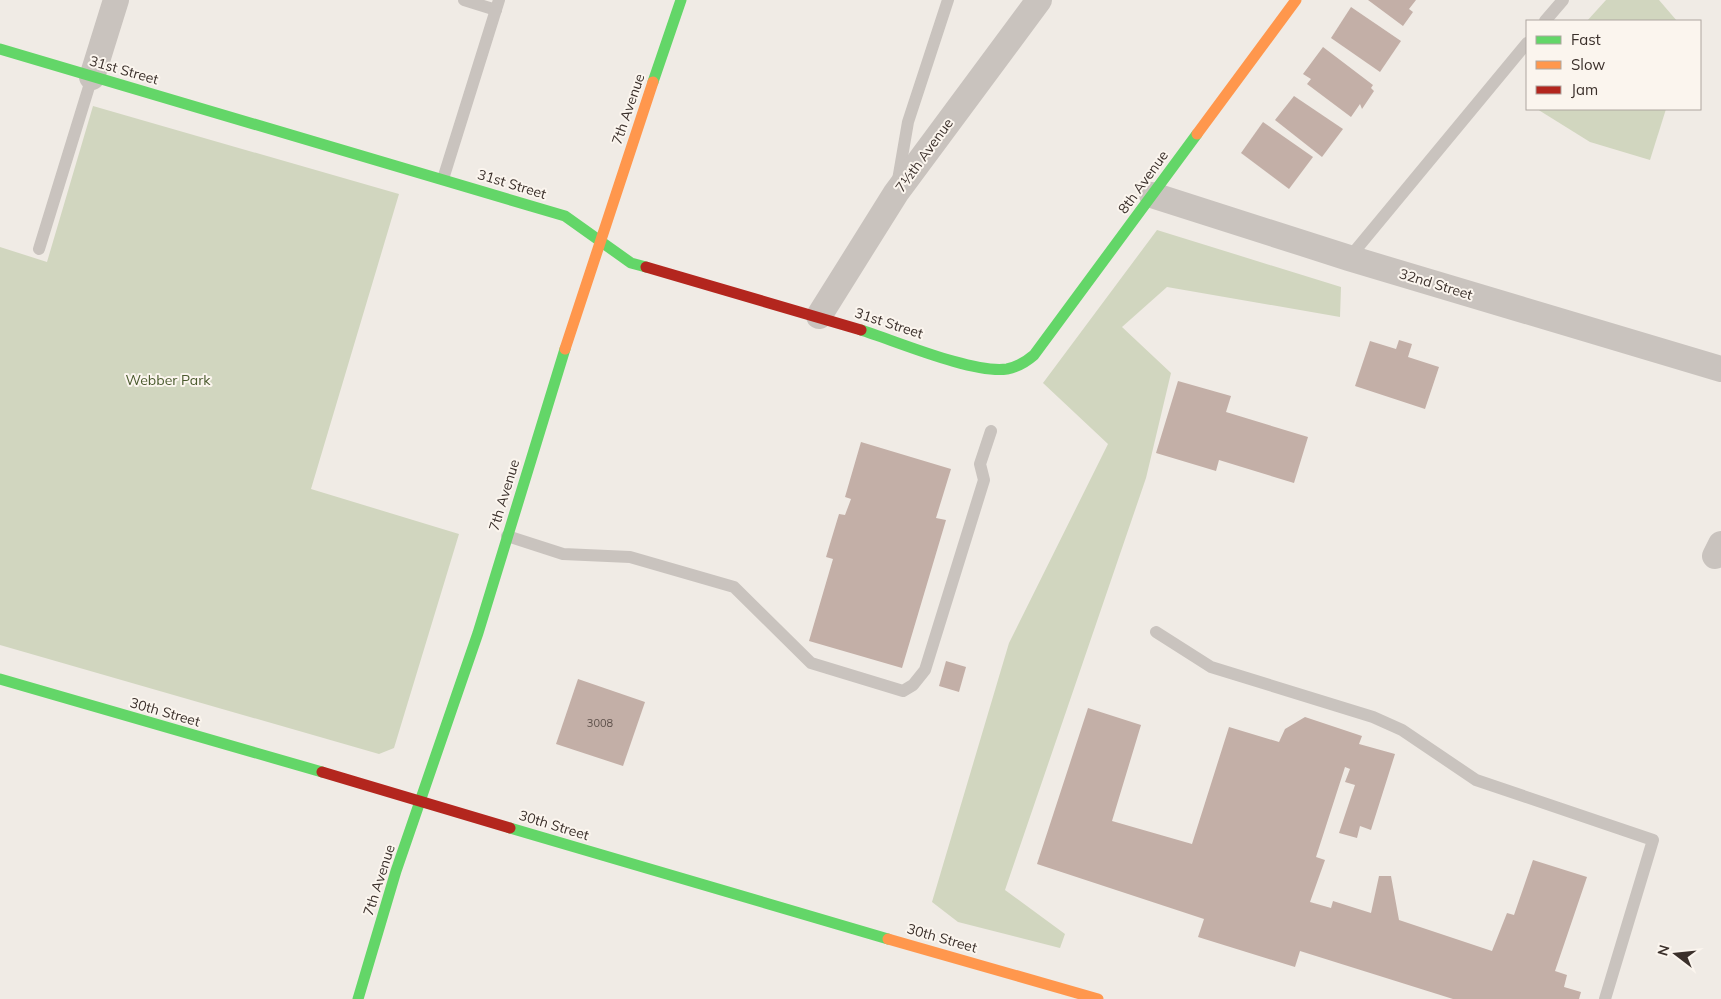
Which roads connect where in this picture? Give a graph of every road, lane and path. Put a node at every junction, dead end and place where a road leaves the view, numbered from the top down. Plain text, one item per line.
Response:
1 (116, 0) edge
2 (464, 0) edge
3 (681, 0) edge
4 (948, 0) edge
5 (1039, 0) edge
6 (1296, 0) edge
7 (1563, 0) edge
8 (497, 5) edge
9 (1546, 20) edge
10 (1526, 44) edge
11 (0, 49) edge
12 (92, 76) junction
13 (443, 179) junction
14 (896, 193) junction
15 (1152, 195) junction
16 (600, 240) junction
17 (39, 249) dead end
18 (1348, 258) junction
19 (819, 316) junction
20 (1721, 369) edge
21 (1004, 370) joint
22 (991, 430) dead end
23 (507, 536) junction
24 (1156, 632) dead end
25 (0, 679) edge
26 (422, 802) junction
27 (358, 999) edge
28 (1098, 999) edge
29 (1605, 999) edge

1 - 12 street
2 - 8 lane
3 - 16 street, 7th Avenue
4 - 14 lane
5 - 14 street, 7½th Avenue
6 - 15 street, 8th Avenue
7 - 9 lane
8 - 13 lane
10 - 18 lane
11 - 12 street, 31st Street
12 - 13 street, 31st Street
12 - 17 lane
13 - 16 street, 31st Street
14 - 19 street, 7½th Avenue
15 - 18 street, 32nd Street
15 - 21 street, 8th Avenue
16 - 19 street, 31st Street
16 - 23 street, 7th Avenue
18 - 20 street, 32nd Street
19 - 21 street, 31st Street
22 - 23 lane
23 - 26 street, 7th Avenue
24 - 29 lane
25 - 26 street, 30th Street
26 - 27 street, 7th Avenue
26 - 28 street, 30th Street

